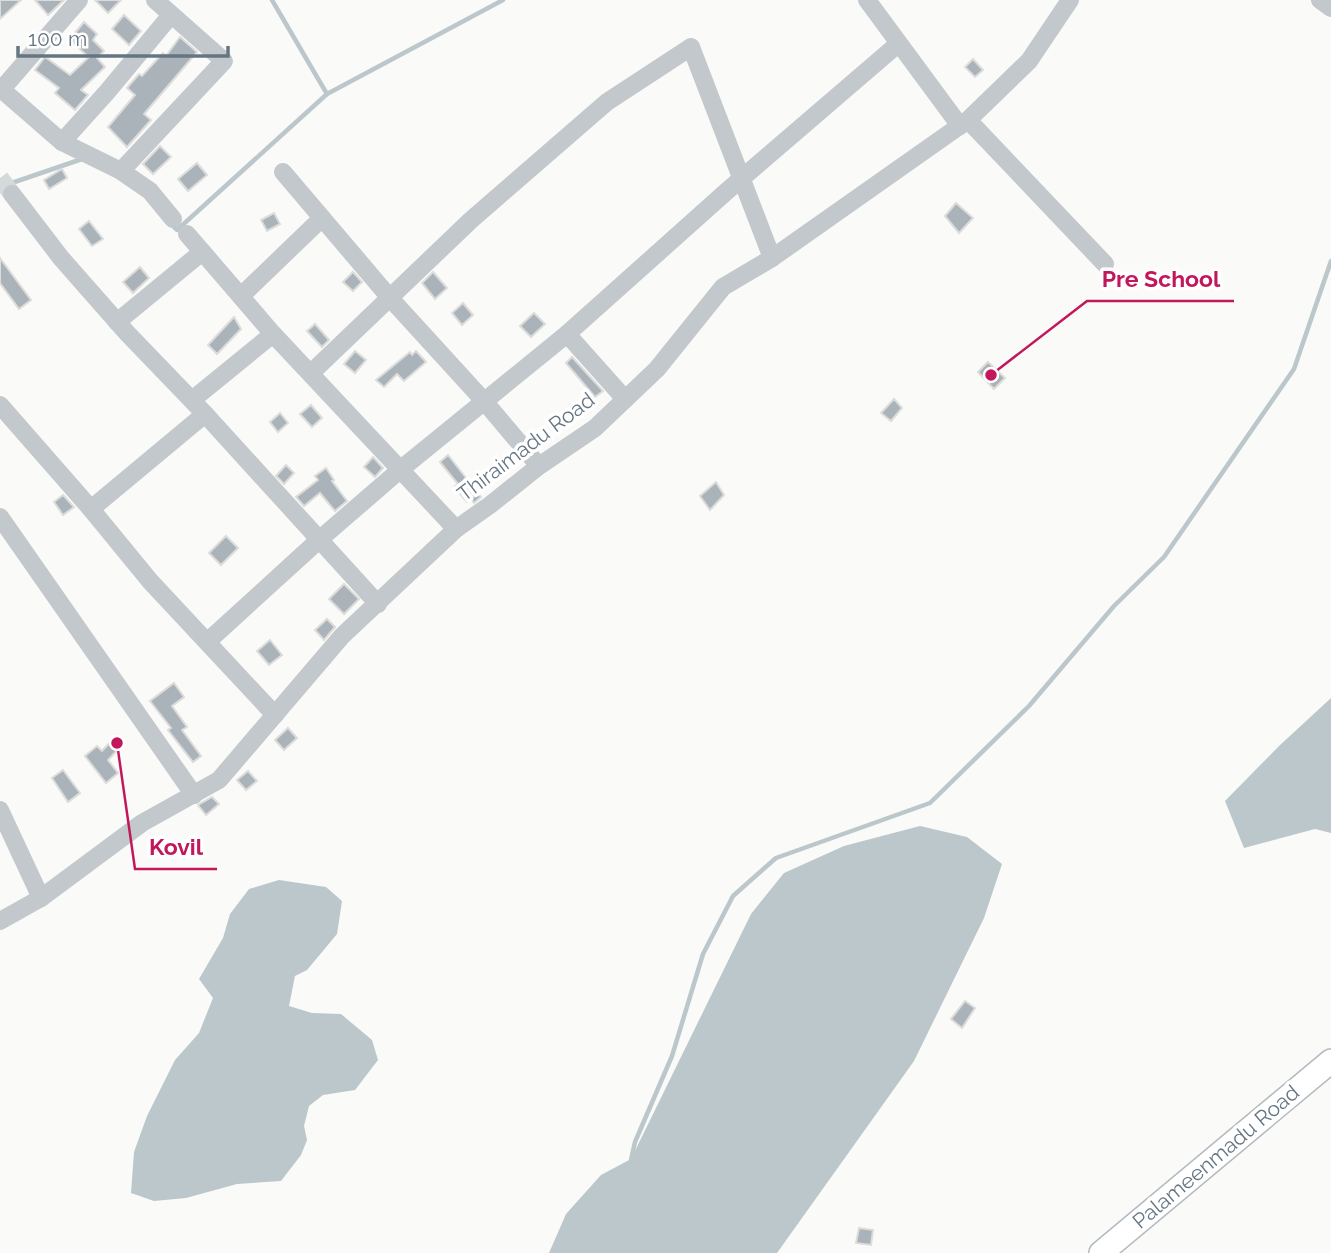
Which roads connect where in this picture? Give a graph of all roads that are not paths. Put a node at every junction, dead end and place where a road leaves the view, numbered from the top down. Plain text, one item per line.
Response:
1 (79, 0) edge
2 (155, 0) edge
3 (867, 0) edge
4 (1070, 0) edge
5 (1320, 0) edge
6 (1331, 8) edge
7 (171, 15) junction
8 (898, 44) junction
9 (1, 89) edge
10 (964, 123) junction
11 (62, 142) junction
12 (121, 171) junction
13 (283, 172) dead end
14 (741, 179) junction
15 (12, 194) tunnel mouth
16 (322, 218) junction
17 (173, 219) dead end
18 (187, 234) dead end
19 (202, 252) junction
20 (772, 258) junction
21 (1105, 264) dead end
22 (241, 296) junction
23 (390, 298) junction
24 (117, 322) junction
25 (273, 334) junction
26 (567, 334) junction
27 (311, 373) junction
28 (625, 399) junction
29 (192, 400) junction
30 (484, 401) junction
31 (0, 405) edge
32 (205, 414) junction
33 (539, 466) junction
34 (401, 469) junction
35 (91, 509) junction
36 (0, 517) edge
37 (456, 529) junction
38 (320, 539) junction
39 (378, 604) junction
40 (208, 642) junction
41 (275, 715) junction
42 (194, 795) junction
43 (0, 810) edge
44 (41, 898) junction
45 (0, 921) edge
46 (1331, 1061) edge
47 (1101, 1253) edge

1 - 9 street
2 - 7 street
3 - 8 street
4 - 10 street, Thiraimadu Road
5 - 6 street
7 - 11 street
7 - 12 street
8 - 10 street
8 - 14 street
9 - 11 street
10 - 20 street, Thiraimadu Road
10 - 21 street
11 - 12 street
12 - 17 street
13 - 16 street
14 - 20 street
14 - 23 street
14 - 26 street
15 - 24 street
16 - 22 street
16 - 23 street
18 - 19 street
19 - 22 street
19 - 24 street
20 - 28 street, Thiraimadu Road
22 - 25 street
23 - 27 street
23 - 30 street
24 - 29 street
25 - 27 street
25 - 29 street
26 - 28 street
26 - 30 street
27 - 34 street
28 - 33 street, Thiraimadu Road
29 - 32 street
30 - 33 street
30 - 34 street
31 - 35 street
32 - 35 street
32 - 38 street
33 - 37 street, Thiraimadu Road
34 - 37 street
34 - 38 street
35 - 40 street
36 - 42 street
37 - 39 street, Thiraimadu Road
38 - 39 street
38 - 40 street
39 - 41 street, Thiraimadu Road
40 - 41 street
41 - 42 street, Thiraimadu Road
42 - 44 street, Thiraimadu Road
43 - 44 street
44 - 45 street, Thiraimadu Road
46 - 47 street, Palameenmadu Road

